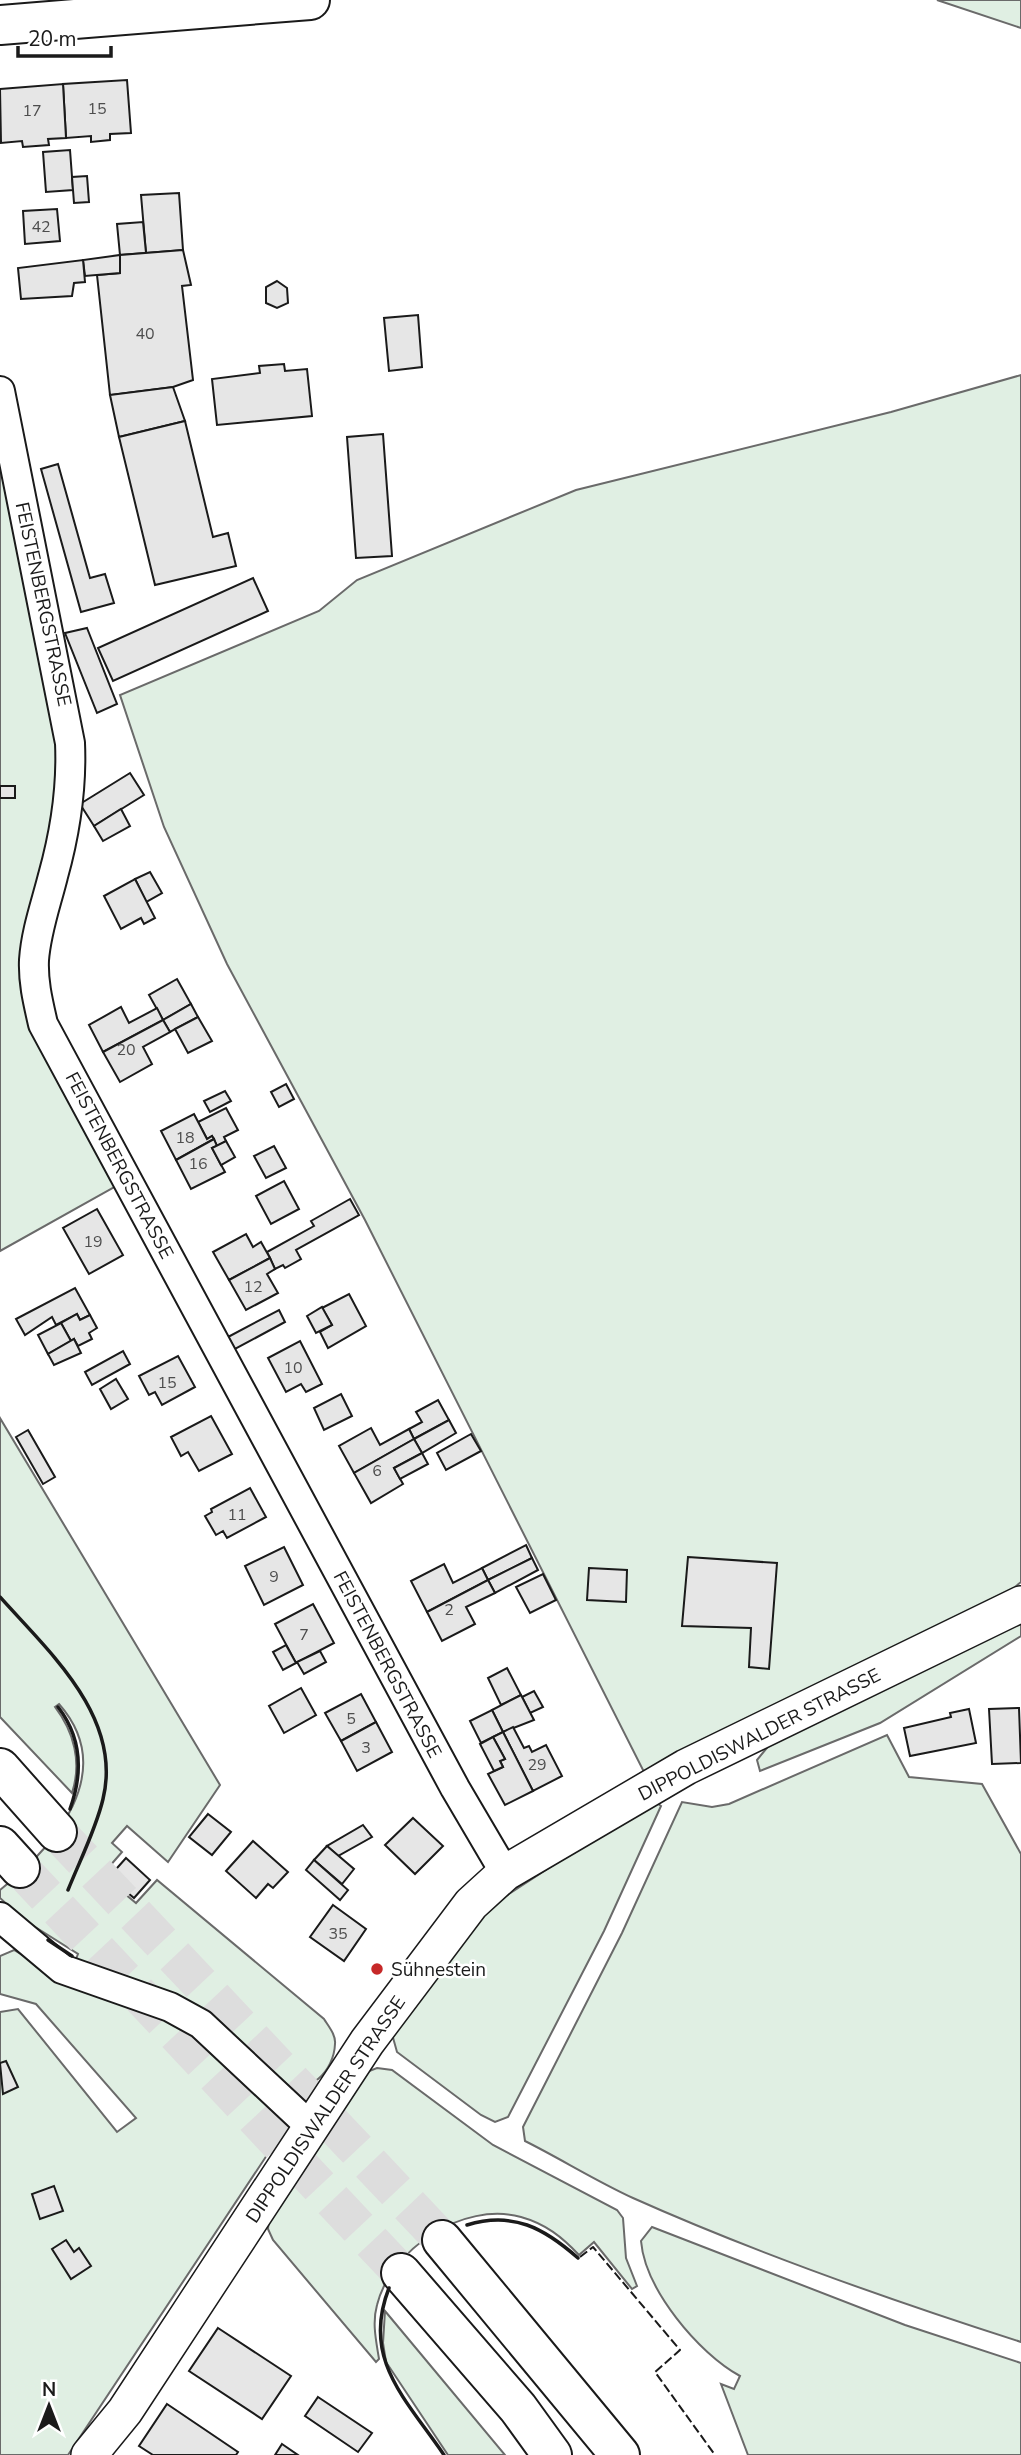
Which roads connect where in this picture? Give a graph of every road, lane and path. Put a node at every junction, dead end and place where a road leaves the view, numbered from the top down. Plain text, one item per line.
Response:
1 (310, 0) edge
2 (0, 25) edge
3 (0, 391) edge
4 (1021, 1604) edge
5 (0, 1768) edge
6 (57, 1832) tunnel mouth
7 (506, 1872) junction
8 (0, 1916) edge
9 (310, 2126) junction
10 (442, 2240) tunnel mouth
11 (401, 2273) tunnel mouth
12 (89, 2455) edge
13 (552, 2455) edge
14 (620, 2455) edge

1 - 2 main road
3 - 7 street, FEISTENBERGSTRASSE
4 - 7 street, DIPPOLDISWALDER STRASSE
5 - 6 main road
7 - 9 street, DIPPOLDISWALDER STRASSE
8 - 9 street
9 - 12 street, DIPPOLDISWALDER STRASSE
10 - 14 main road
11 - 13 main road

